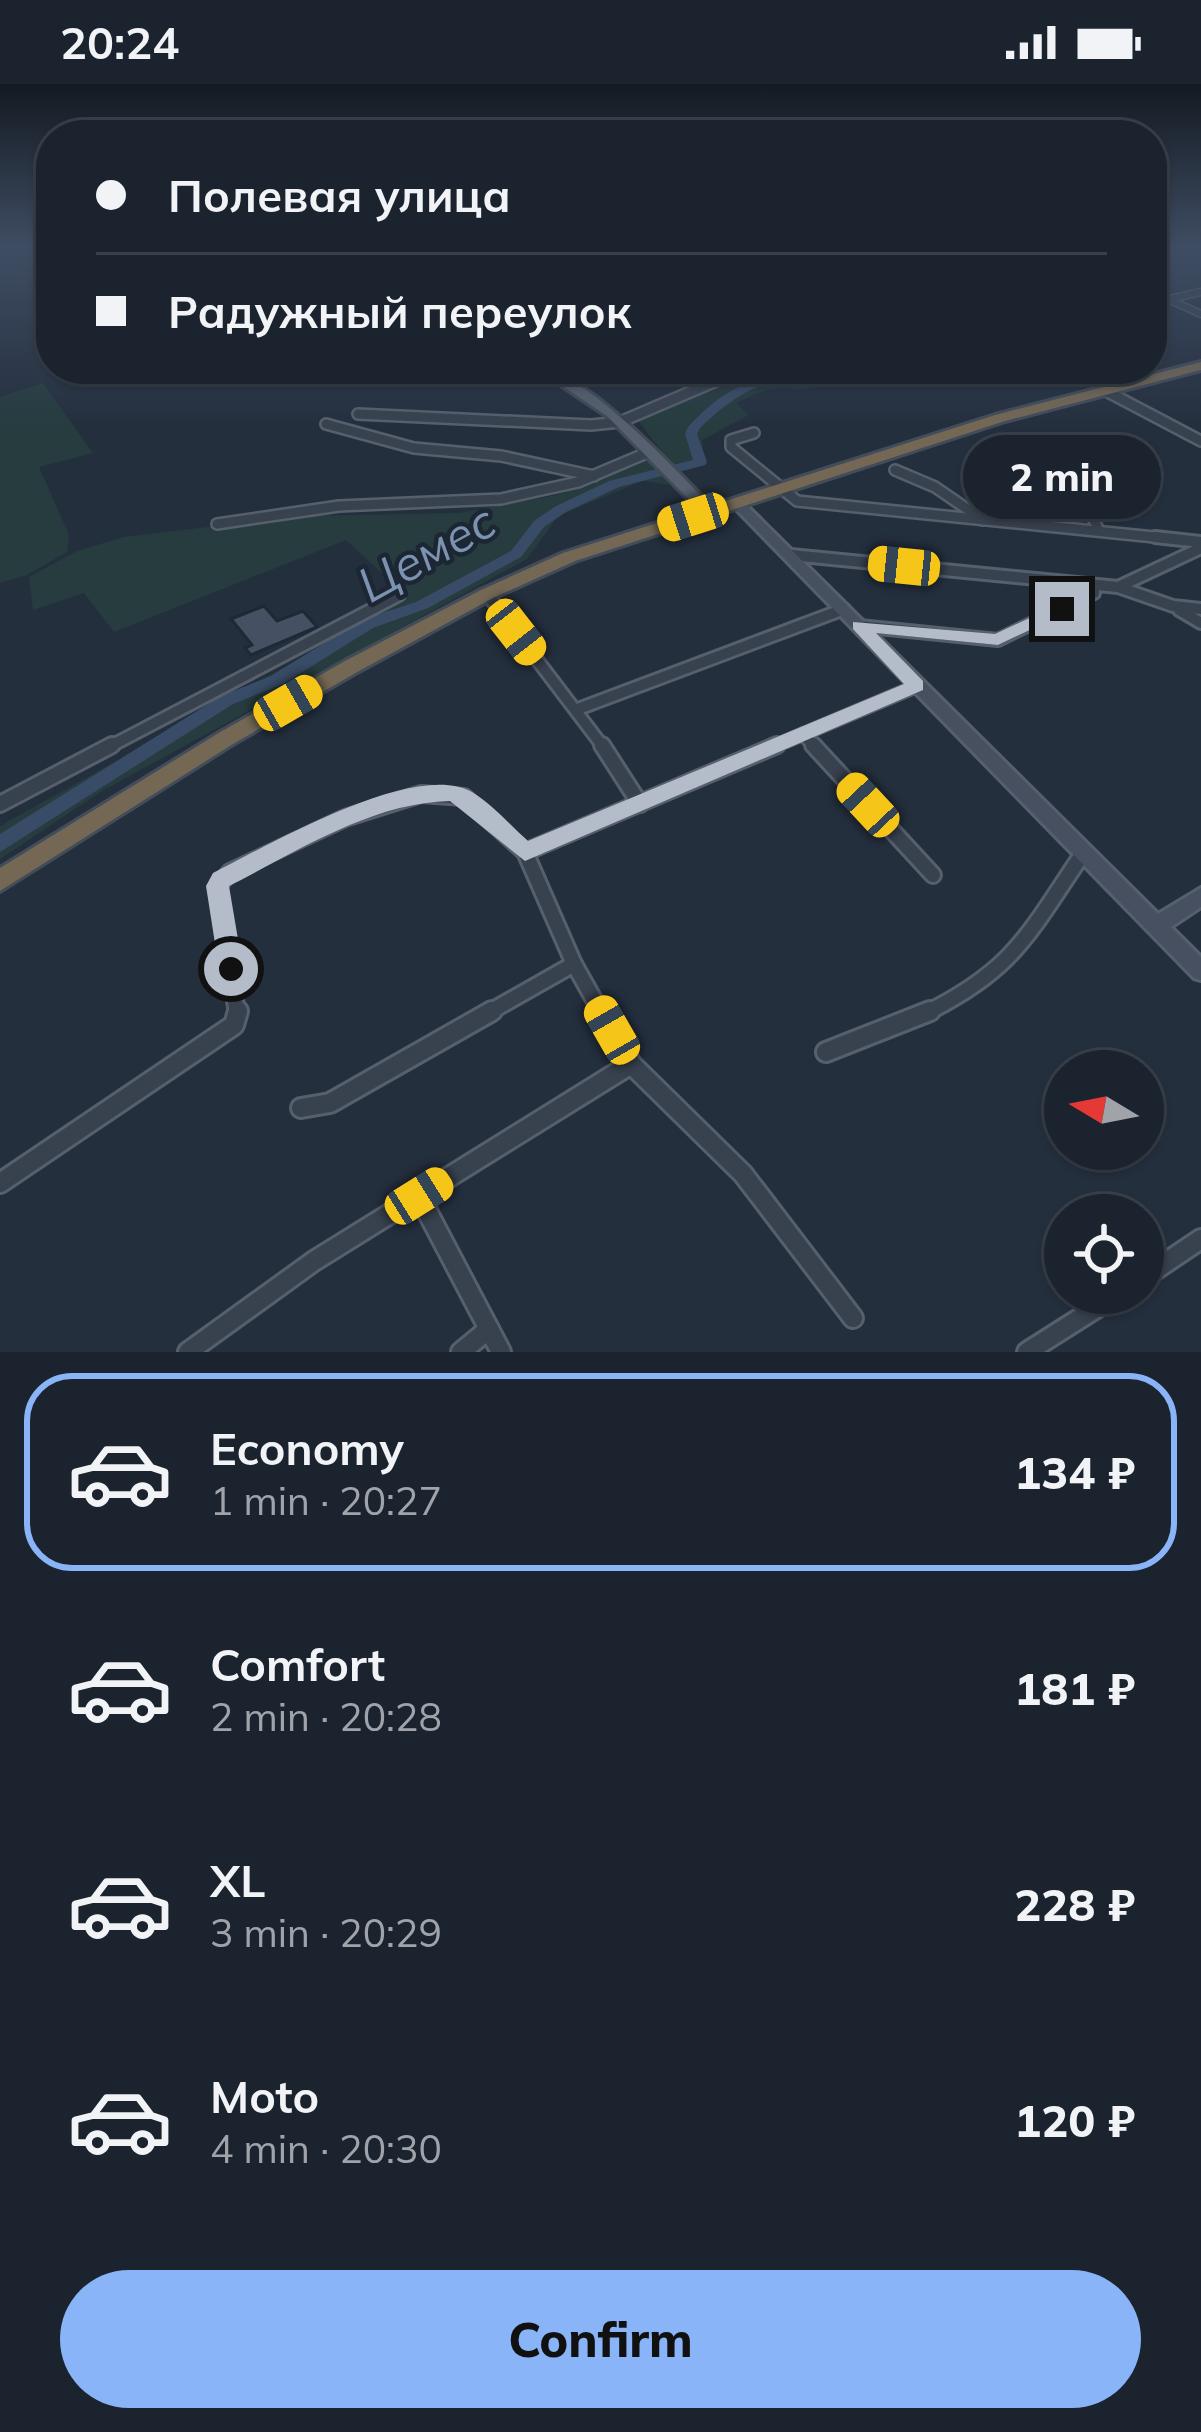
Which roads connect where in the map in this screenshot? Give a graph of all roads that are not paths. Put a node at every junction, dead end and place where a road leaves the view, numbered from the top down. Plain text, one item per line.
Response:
1 (1201, 366) edge
2 (1167, 375) edge
3 (564, 384) edge
4 (708, 384) edge
5 (1133, 384) edge
6 (1106, 391) junction
7 (358, 414) dead end
8 (618, 422) junction
9 (326, 424) dead end
10 (754, 433) dead end
11 (1201, 440) edge
12 (642, 454) junction
13 (895, 470) dead end
14 (595, 477) junction
15 (784, 490) junction
16 (738, 504) junction
17 (709, 512) junction
18 (983, 520) junction
19 (217, 524) dead end
20 (1098, 529) junction
21 (1201, 545) edge
22 (791, 554) junction
23 (1094, 585) junction
24 (1118, 587) junction
25 (487, 594) junction
26 (399, 595) dead end
27 (1173, 606) junction
28 (844, 609) junction
29 (1201, 609) edge
30 (1201, 623) edge
31 (860, 626) junction
32 (917, 686) junction
33 (578, 709) junction
34 (802, 734) junction
35 (0, 803) edge
36 (640, 803) junction
37 (525, 852) junction
38 (1084, 852) junction
39 (933, 875) dead end
40 (0, 881) edge
41 (1201, 896) edge
42 (1158, 925) junction
43 (574, 964) junction
44 (1201, 971) edge
45 (826, 1052) dead end
46 (632, 1064) junction
47 (301, 1108) dead end
48 (0, 1183) edge
49 (419, 1196) junction
50 (1201, 1240) edge
51 (1164, 1264) edge
52 (1087, 1314) edge
53 (853, 1318) dead end
54 (489, 1329) junction
55 (188, 1352) edge
56 (460, 1352) edge
57 (501, 1352) edge
58 (1027, 1352) edge

1 - 2 highway
3 - 8 main road
4 - 8 street
5 - 6 highway
6 - 11 street
6 - 15 highway
7 - 8 street
8 - 12 main road
9 - 14 street
10 - 15 street
12 - 14 street
12 - 17 main road
13 - 18 street
14 - 19 street
15 - 16 highway
15 - 18 street
16 - 17 highway
16 - 22 main road
17 - 25 highway
18 - 20 street
18 - 20 street
20 - 21 street
21 - 24 street
22 - 23 street
22 - 28 main road
23 - 24 street
23 - 31 street
24 - 27 street
25 - 33 street
25 - 40 highway
26 - 35 street
27 - 29 street
27 - 30 street
28 - 31 main road
28 - 33 street
31 - 32 main road
32 - 34 street
32 - 38 main road
33 - 36 street
34 - 36 street
34 - 39 street
36 - 37 street
37 - 43 street
37 - 48 street
38 - 42 main road
38 - 45 street
41 - 42 main road
42 - 44 main road
43 - 46 street
43 - 47 street
46 - 49 street
46 - 53 street
49 - 54 street
49 - 55 street
50 - 51 street
52 - 58 street
54 - 56 street
54 - 57 street

